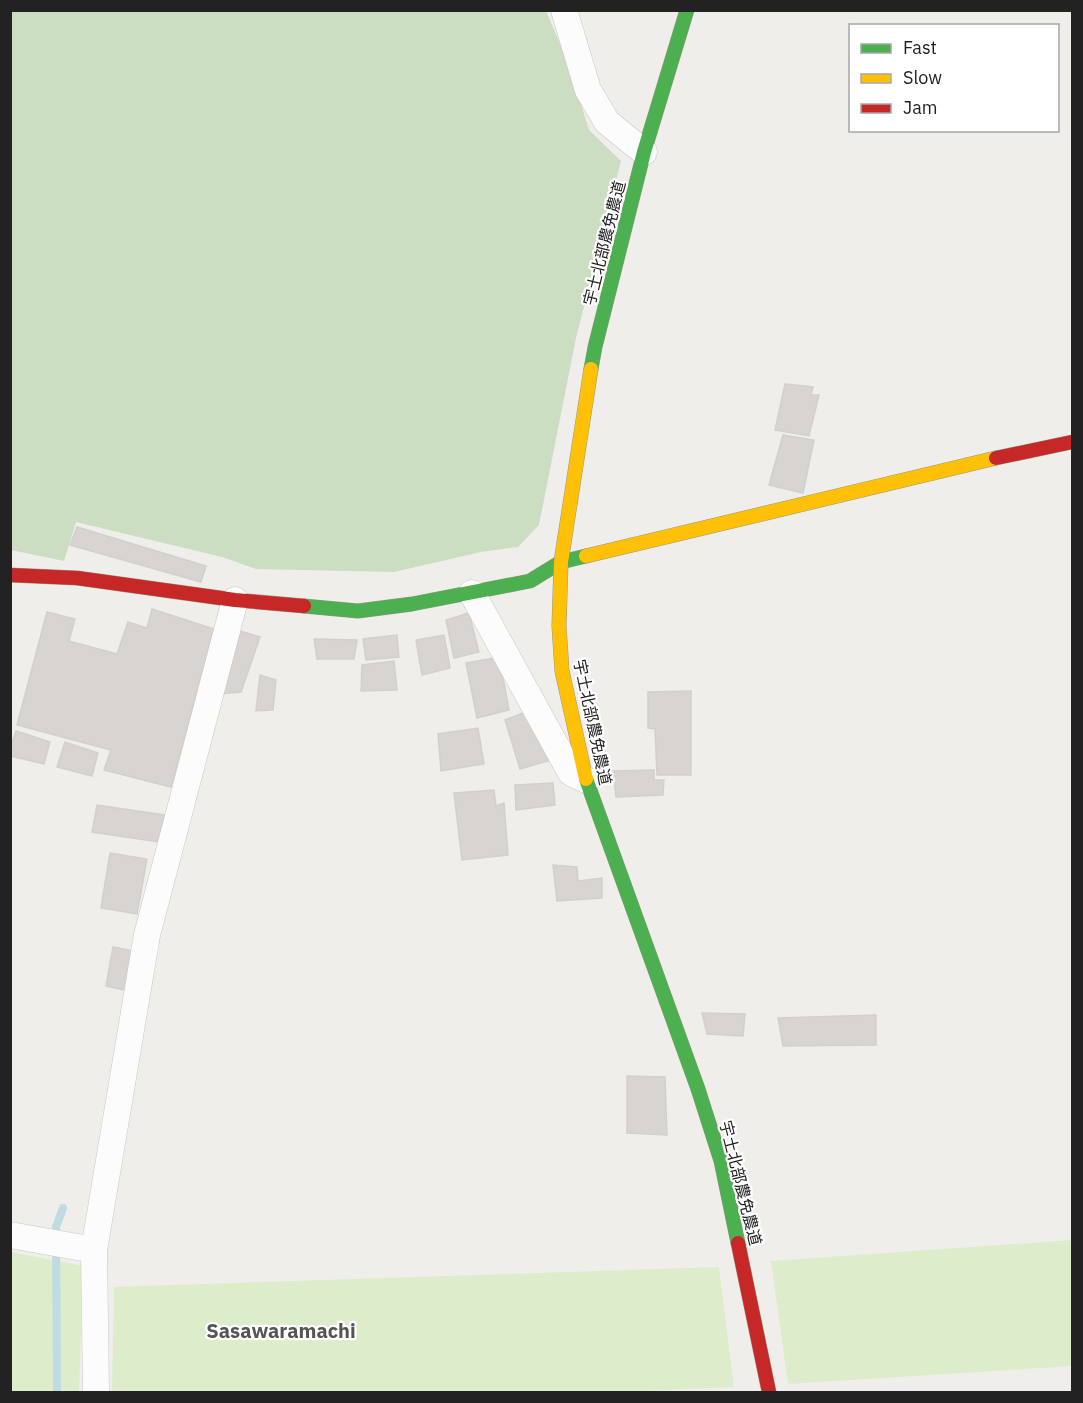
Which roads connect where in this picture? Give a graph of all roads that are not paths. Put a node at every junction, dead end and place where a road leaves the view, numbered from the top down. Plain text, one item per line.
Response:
1 (564, 10) edge
2 (687, 10) edge
3 (644, 152) junction
4 (1072, 442) edge
5 (561, 562) junction
6 (10, 575) edge
7 (472, 593) junction
8 (235, 600) junction
9 (586, 780) junction
10 (10, 1235) edge
11 (94, 1250) junction
12 (96, 1392) edge
13 (769, 1392) edge

1 - 3 street
2 - 3 street, 宇土北部農免農道
3 - 5 street, 宇土北部農免農道
4 - 5 street
5 - 7 street
5 - 9 street, 宇土北部農免農道
6 - 8 street
7 - 8 street
7 - 9 street
8 - 11 street
9 - 13 street, 宇土北部農免農道
10 - 11 street
11 - 12 street

